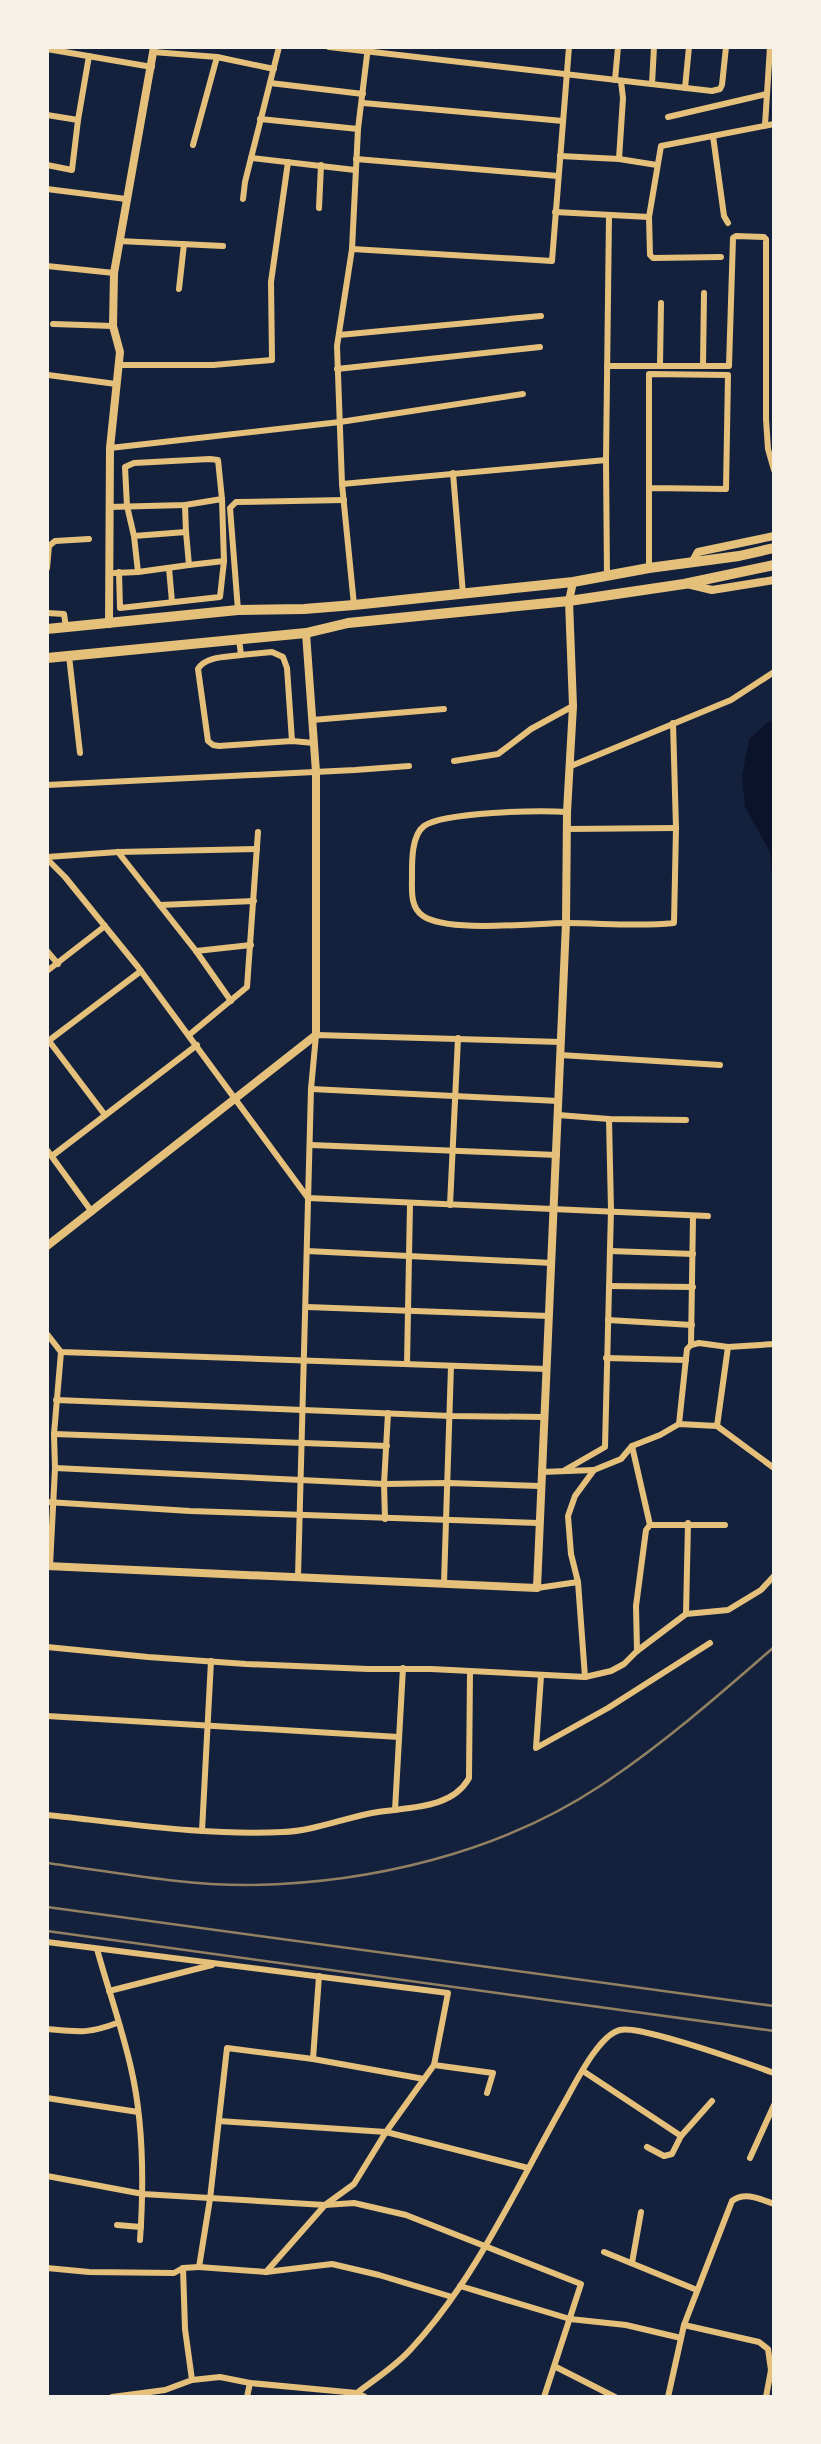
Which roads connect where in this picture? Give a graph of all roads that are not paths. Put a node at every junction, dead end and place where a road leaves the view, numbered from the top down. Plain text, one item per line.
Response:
1 (279, 47) edge
2 (329, 47) edge
3 (569, 47) edge
4 (618, 47) edge
5 (654, 47) edge
6 (689, 47) edge
7 (726, 47) edge
8 (770, 47) edge
9 (47, 49) edge
10 (154, 49) edge
11 (368, 50) edge
12 (89, 56) junction
13 (217, 57) junction
14 (152, 67) junction
15 (274, 69) junction
16 (567, 75) junction
17 (618, 81) junction
18 (270, 83) junction
19 (652, 84) junction
20 (685, 88) junction
21 (363, 94) junction
22 (767, 94) junction
23 (363, 103) junction
24 (47, 115) edge
25 (668, 117) dead end
26 (260, 119) junction
27 (78, 120) junction
28 (563, 121) junction
29 (774, 124) edge
30 (765, 125) junction
31 (358, 129) junction
32 (713, 136) junction
33 (192, 145) dead end
34 (560, 156) junction
35 (251, 158) junction
36 (356, 159) junction
37 (619, 159) junction
38 (288, 162) junction
39 (47, 165) edge
40 (321, 165) junction
41 (657, 165) junction
42 (355, 170) junction
43 (558, 176) junction
44 (47, 188) edge
45 (126, 199) junction
46 (243, 199) dead end
47 (319, 208) dead end
48 (555, 212) junction
49 (609, 216) junction
50 (649, 217) junction
51 (728, 223) dead end
52 (119, 241) junction
53 (184, 244) junction
54 (223, 246) dead end
55 (352, 249) junction
56 (721, 257) dead end
57 (47, 266) edge
58 (114, 273) junction
59 (179, 289) dead end
60 (704, 293) dead end
61 (661, 303) dead end
62 (541, 316) dead end
63 (53, 324) dead end
64 (113, 326) junction
65 (339, 335) junction
66 (540, 347) dead end
67 (118, 365) junction
68 (660, 365) junction
69 (607, 366) junction
70 (703, 366) junction
71 (337, 369) junction
72 (48, 375) edge
73 (116, 384) junction
74 (523, 394) dead end
75 (340, 422) junction
76 (110, 447) junction
77 (606, 460) junction
78 (774, 470) edge
79 (453, 473) junction
80 (342, 484) junction
81 (649, 488) junction
82 (222, 499) junction
83 (344, 500) junction
84 (185, 505) junction
85 (127, 506) junction
86 (109, 507) junction
87 (186, 532) junction
88 (134, 536) junction
89 (774, 536) edge
90 (89, 539) dead end
91 (774, 548) edge
92 (224, 561) junction
93 (692, 563) junction
94 (190, 565) junction
95 (774, 565) edge
96 (47, 568) edge
97 (169, 568) junction
98 (649, 568) junction
99 (119, 572) junction
100 (138, 572) junction
101 (108, 573) junction
102 (607, 577) junction
103 (774, 580) edge
104 (573, 582) junction
105 (684, 584) junction
106 (463, 594) junction
107 (569, 601) junction
108 (172, 602) junction
109 (354, 605) junction
110 (237, 610) junction
111 (47, 614) edge
112 (109, 624) junction
113 (66, 627) junction
114 (47, 629) edge
115 (306, 633) junction
116 (239, 639) junction
117 (241, 655) junction
118 (69, 656) junction
119 (47, 659) edge
120 (774, 671) edge
121 (573, 706) junction
122 (444, 709) dead end
123 (312, 720) junction
124 (673, 723) junction
125 (292, 741) junction
126 (314, 743) junction
127 (80, 753) dead end
128 (454, 761) dead end
129 (409, 766) dead end
130 (571, 766) junction
131 (316, 772) junction
132 (47, 785) edge
133 (567, 812) junction
134 (676, 828) junction
135 (567, 829) junction
136 (258, 832) dead end
137 (257, 849) junction
138 (118, 852) junction
139 (47, 858) edge
140 (254, 901) junction
141 (160, 905) junction
142 (566, 923) junction
143 (105, 926) junction
144 (251, 945) junction
145 (47, 951) edge
146 (196, 951) junction
147 (58, 964) junction
148 (47, 971) edge
149 (141, 971) junction
150 (231, 1001) junction
151 (189, 1035) junction
152 (316, 1035) junction
153 (458, 1038) junction
154 (48, 1041) edge
155 (561, 1042) junction
156 (197, 1045) junction
157 (560, 1055) junction
158 (720, 1065) dead end
159 (312, 1089) junction
160 (454, 1097) junction
161 (235, 1099) junction
162 (558, 1101) junction
163 (105, 1115) junction
164 (558, 1115) junction
165 (610, 1119) junction
166 (686, 1120) dead end
167 (311, 1145) junction
168 (452, 1149) junction
169 (50, 1153) edge
170 (558, 1155) junction
171 (308, 1198) junction
172 (410, 1204) junction
173 (450, 1205) junction
174 (555, 1208) junction
175 (611, 1210) junction
176 (92, 1212) junction
177 (693, 1216) junction
178 (708, 1216) dead end
179 (49, 1241) edge
180 (307, 1251) junction
181 (610, 1251) junction
182 (693, 1254) junction
183 (410, 1257) junction
184 (552, 1263) junction
185 (609, 1286) junction
186 (693, 1287) junction
187 (307, 1307) junction
188 (408, 1311) junction
189 (549, 1316) junction
190 (608, 1320) junction
191 (692, 1325) junction
192 (47, 1334) edge
193 (774, 1344) edge
194 (691, 1345) junction
195 (728, 1347) junction
196 (61, 1352) junction
197 (606, 1357) junction
198 (686, 1360) junction
199 (304, 1361) junction
200 (407, 1364) junction
201 (451, 1366) junction
202 (547, 1369) junction
203 (56, 1400) junction
204 (304, 1409) junction
205 (388, 1413) junction
206 (451, 1416) junction
207 (543, 1417) junction
208 (679, 1424) junction
209 (718, 1426) junction
210 (54, 1434) junction
211 (302, 1444) junction
212 (387, 1446) junction
213 (632, 1446) junction
214 (55, 1468) junction
215 (774, 1468) edge
216 (565, 1470) junction
217 (594, 1470) junction
218 (541, 1472) junction
219 (301, 1479) junction
220 (448, 1483) junction
221 (384, 1484) junction
222 (540, 1486) junction
223 (50, 1502) edge
224 (299, 1514) junction
225 (385, 1519) junction
226 (447, 1521) junction
227 (539, 1523) junction
228 (688, 1523) junction
229 (650, 1525) junction
230 (724, 1525) dead end
231 (49, 1566) edge
232 (774, 1576) edge
233 (298, 1577) junction
234 (578, 1582) junction
235 (444, 1583) junction
236 (537, 1588) junction
237 (686, 1614) junction
238 (710, 1643) dead end
239 (47, 1647) edge
240 (637, 1651) junction
241 (211, 1661) junction
242 (403, 1668) junction
243 (470, 1672) junction
244 (541, 1676) junction
245 (584, 1677) junction
246 (47, 1716) edge
247 (207, 1724) junction
248 (399, 1737) junction
249 (395, 1810) junction
250 (47, 1815) edge
251 (202, 1831) junction
252 (47, 1942) edge
253 (97, 1949) junction
254 (216, 1964) junction
255 (319, 1976) junction
256 (109, 1991) junction
257 (117, 2023) junction
258 (47, 2029) edge
259 (313, 2059) junction
260 (434, 2065) junction
261 (583, 2071) junction
262 (774, 2073) edge
263 (424, 2079) junction
264 (487, 2093) dead end
265 (47, 2098) edge
266 (712, 2101) dead end
267 (774, 2105) edge
268 (138, 2112) junction
269 (219, 2121) junction
270 (386, 2132) junction
271 (681, 2136) junction
272 (647, 2147) dead end
273 (750, 2158) dead end
274 (528, 2168) junction
275 (47, 2176) edge
276 (143, 2194) junction
277 (211, 2199) junction
278 (774, 2204) edge
279 (325, 2205) junction
280 (640, 2212) dead end
281 (117, 2225) dead end
282 (141, 2227) junction
283 (140, 2240) dead end
284 (486, 2246) junction
285 (604, 2252) dead end
286 (632, 2263) junction
287 (199, 2267) junction
288 (47, 2268) edge
289 (183, 2268) junction
290 (266, 2272) junction
291 (460, 2286) junction
292 (697, 2290) junction
293 (452, 2297) junction
294 (570, 2319) junction
295 (684, 2325) junction
296 (681, 2338) junction
297 (556, 2367) junction
298 (192, 2380) junction
299 (250, 2382) junction
300 (165, 2393) edge
301 (356, 2395) edge
302 (112, 2397) edge
303 (247, 2397) edge
304 (365, 2397) edge
305 (544, 2397) edge
306 (615, 2397) edge
307 (668, 2397) edge
308 (766, 2397) edge

1 - 15 street
2 - 11 street
3 - 16 street
4 - 17 street
5 - 19 street
6 - 20 street
7 - 20 street
8 - 22 street
9 - 12 street
10 - 13 street
10 - 14 street
11 - 16 street
11 - 21 street
12 - 14 street
12 - 27 street
13 - 15 street
13 - 33 street
14 - 45 street
15 - 18 street
16 - 17 street
16 - 28 street
17 - 19 street
17 - 37 street
18 - 21 street
18 - 26 street
19 - 20 street
21 - 23 street
22 - 25 street
22 - 30 street
23 - 28 street
23 - 31 street
24 - 27 street
26 - 31 street
26 - 35 street
27 - 39 street
28 - 34 street
29 - 30 street
30 - 32 street
31 - 36 street
32 - 41 street
32 - 51 street
34 - 37 street
34 - 43 street
35 - 38 street
35 - 46 street
36 - 42 street
36 - 43 street
37 - 41 street
38 - 40 street
38 - 67 street
40 - 42 street
40 - 47 street
41 - 50 street
42 - 55 street
43 - 48 street
44 - 45 street
45 - 52 street
48 - 49 street
48 - 55 street
49 - 50 street
49 - 69 street
50 - 56 street
52 - 53 street
52 - 58 street
53 - 54 street
53 - 59 street
55 - 65 street
57 - 58 street
58 - 64 street
60 - 70 street
61 - 68 street
62 - 65 street
63 - 64 street
64 - 67 street
65 - 71 street
66 - 71 street
67 - 73 street
68 - 69 street
68 - 70 street
69 - 77 street
70 - 78 street
71 - 75 street
72 - 73 street
73 - 76 street
74 - 75 street
75 - 76 street
75 - 80 street
76 - 86 street
77 - 79 street
77 - 102 street
79 - 80 street
79 - 106 street
80 - 83 street
81 - 81 street
81 - 98 street
82 - 84 street
82 - 85 street
82 - 92 street
83 - 109 street
83 - 110 street
84 - 85 street
84 - 87 street
85 - 86 street
85 - 88 street
86 - 101 street
87 - 88 street
87 - 94 street
88 - 100 street
89 - 93 street
90 - 96 street
91 - 93 main road
92 - 94 street
92 - 108 street
93 - 98 main road
94 - 97 street
95 - 105 main road
97 - 100 street
97 - 108 street
98 - 102 main road
99 - 100 street
99 - 101 street
99 - 108 street
101 - 112 street
102 - 104 main road
103 - 105 street
104 - 106 main road
104 - 107 street
105 - 107 main road
106 - 109 main road
107 - 115 main road
107 - 121 street
109 - 110 main road
110 - 112 main road
111 - 113 street
112 - 113 main road
113 - 114 main road
115 - 116 main road
115 - 123 street
116 - 117 street
116 - 118 main road
117 - 125 street
117 - 125 street
118 - 119 main road
118 - 127 street
120 - 124 street
121 - 128 street
121 - 130 street
122 - 123 street
123 - 126 street
124 - 130 street
124 - 134 street
125 - 126 street
126 - 131 street
129 - 131 street
130 - 133 street
131 - 132 street
131 - 152 street
133 - 135 street
133 - 142 street
134 - 135 street
134 - 142 street
135 - 142 street
136 - 137 street
137 - 138 street
137 - 140 street
138 - 139 street
138 - 141 street
139 - 143 street
140 - 141 street
140 - 144 street
141 - 146 street
142 - 155 street
143 - 147 street
143 - 149 street
144 - 146 street
144 - 150 street
145 - 147 street
146 - 150 street
147 - 148 street
149 - 151 street
149 - 154 street
150 - 151 street
151 - 156 street
152 - 153 street
152 - 159 street
152 - 161 street
153 - 155 street
153 - 160 street
154 - 163 street
155 - 157 street
156 - 161 street
156 - 163 street
157 - 158 street
157 - 162 street
159 - 160 street
159 - 167 street
160 - 162 street
160 - 168 street
161 - 171 street
161 - 176 street
162 - 164 street
163 - 169 street
164 - 165 street
164 - 170 street
165 - 166 street
165 - 175 street
167 - 168 street
167 - 171 street
168 - 170 street
168 - 173 street
169 - 176 street
170 - 174 street
171 - 172 street
171 - 180 street
172 - 173 street
172 - 183 street
173 - 174 street
174 - 175 street
174 - 184 street
175 - 177 street
175 - 181 street
176 - 179 street
177 - 178 street
177 - 182 street
180 - 183 street
180 - 187 street
181 - 182 street
181 - 185 street
182 - 186 street
183 - 184 street
183 - 188 street
184 - 189 street
185 - 186 street
185 - 190 street
186 - 191 street
187 - 188 street
187 - 199 street
188 - 189 street
188 - 200 street
189 - 202 street
190 - 191 street
190 - 197 street
191 - 194 street
192 - 196 street
193 - 195 street
194 - 195 street
194 - 198 street
195 - 209 street
196 - 199 street
196 - 203 street
197 - 198 street
197 - 216 street
198 - 208 street
199 - 200 street
199 - 204 street
200 - 201 street
201 - 202 street
201 - 206 street
202 - 207 street
203 - 204 street
203 - 210 street
204 - 205 street
204 - 211 street
205 - 206 street
205 - 212 street
206 - 207 street
206 - 220 street
207 - 218 street
208 - 209 street
208 - 213 street
209 - 215 street
210 - 211 street
210 - 214 street
211 - 212 street
211 - 219 street
212 - 221 street
213 - 217 street
213 - 229 street
214 - 219 street
214 - 223 street
216 - 217 street
216 - 218 street
217 - 234 street
218 - 222 street
219 - 221 street
219 - 224 street
220 - 221 street
220 - 222 street
220 - 226 street
221 - 225 street
222 - 227 street
223 - 224 street
223 - 231 street
224 - 225 street
224 - 233 street
225 - 226 street
226 - 227 street
226 - 235 street
227 - 236 street
228 - 229 street
228 - 230 street
228 - 237 street
229 - 240 street
231 - 233 street
232 - 237 street
233 - 235 street
234 - 236 street
234 - 245 street
235 - 236 street
237 - 240 street
238 - 244 street
239 - 241 street
240 - 245 street
241 - 242 street
241 - 247 street
242 - 243 street
242 - 248 street
243 - 244 street
243 - 249 street
244 - 245 street
246 - 247 street
247 - 248 street
247 - 251 street
248 - 249 street
249 - 251 street
250 - 251 street
252 - 253 street
253 - 254 street
253 - 256 street
254 - 255 street
254 - 256 street
255 - 259 street
255 - 260 street
256 - 257 street
257 - 258 street
257 - 268 street
259 - 263 street
259 - 269 street
260 - 263 street
260 - 264 street
261 - 262 street
261 - 271 street
261 - 274 street
263 - 270 street
265 - 268 street
266 - 271 street
267 - 273 street
268 - 276 street
269 - 270 street
269 - 277 street
270 - 274 street
270 - 279 street
271 - 272 street
274 - 284 street
275 - 276 street
276 - 277 street
276 - 282 street
277 - 279 street
277 - 287 street
278 - 292 street
279 - 284 street
279 - 290 street
280 - 286 street
281 - 282 street
282 - 283 street
284 - 291 street
284 - 294 street
285 - 286 street
286 - 292 street
287 - 289 street
287 - 290 street
288 - 289 street
289 - 298 street
290 - 293 street
291 - 293 street
291 - 294 street
292 - 295 street
293 - 301 street
294 - 296 street
294 - 297 street
295 - 296 street
295 - 308 street
296 - 307 street
297 - 305 street
297 - 306 street
298 - 299 street
298 - 300 street
299 - 301 street
299 - 303 street
300 - 302 street
301 - 304 street

